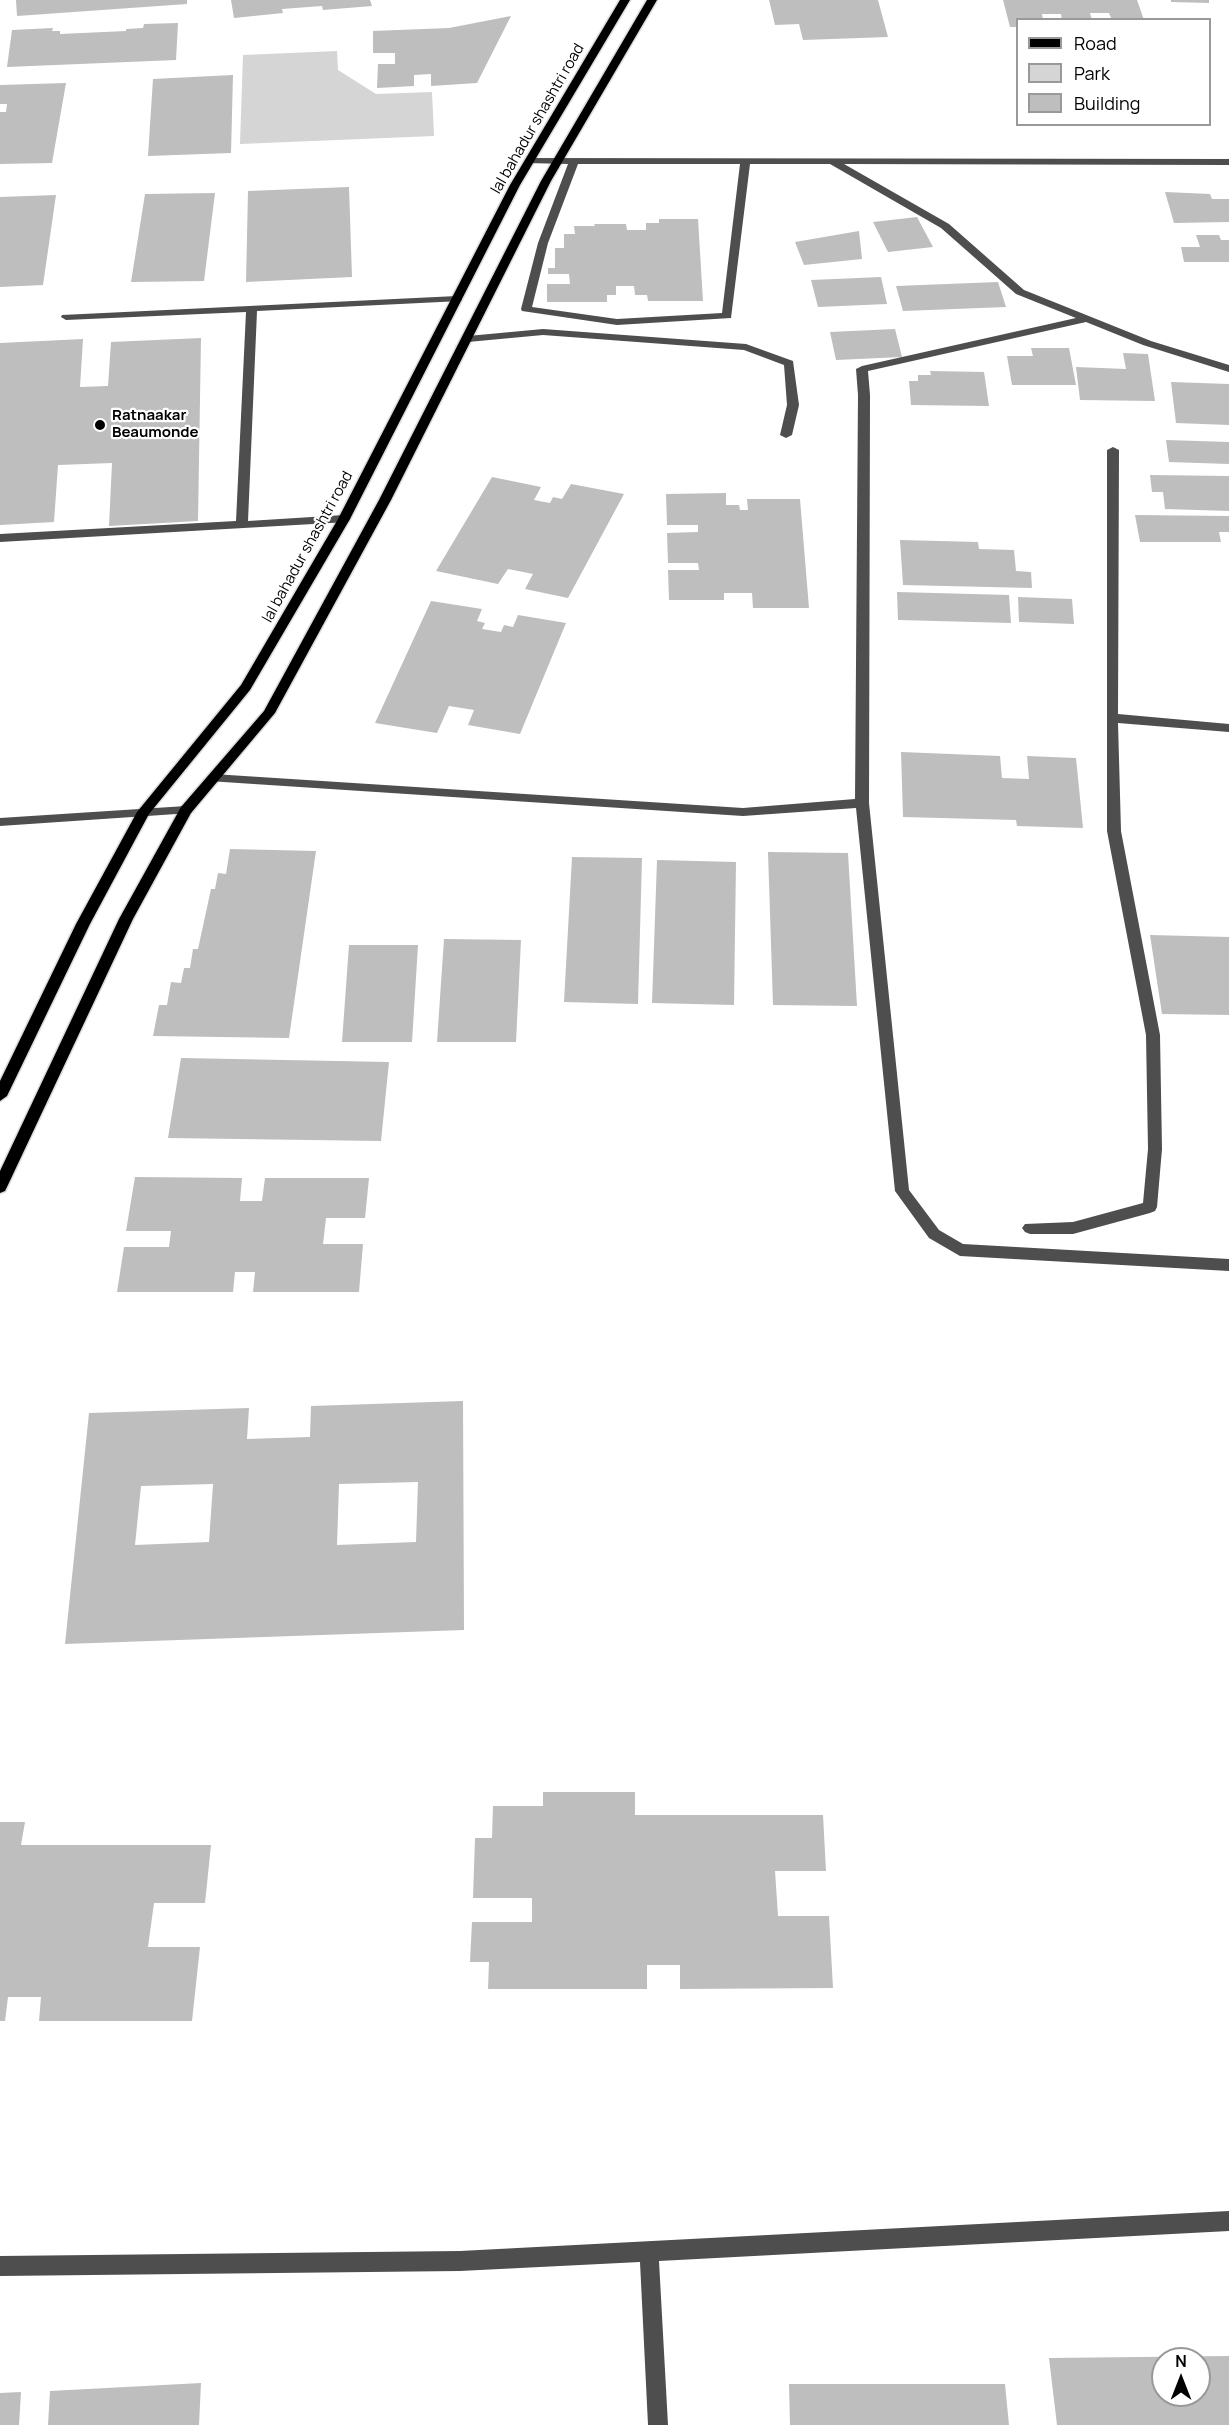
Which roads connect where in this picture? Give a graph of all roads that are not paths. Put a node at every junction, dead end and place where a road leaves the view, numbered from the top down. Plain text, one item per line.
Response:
1 (625, 0) edge
2 (652, 0) edge
3 (530, 161) junction
4 (558, 162) junction
5 (574, 162) junction
6 (745, 162) junction
7 (831, 162) junction
8 (1229, 162) edge
9 (457, 299) junction
10 (252, 308) junction
11 (66, 317) dead end
12 (1086, 319) junction
13 (468, 339) junction
14 (1229, 369) edge
15 (786, 435) dead end
16 (1113, 450) dead end
17 (344, 519) junction
18 (242, 524) junction
19 (0, 538) edge
20 (1112, 718) junction
21 (1229, 728) edge
22 (213, 778) junction
23 (862, 803) junction
24 (186, 810) junction
25 (144, 812) junction
26 (0, 822) edge
27 (0, 1096) edge
28 (0, 1187) edge
29 (1030, 1228) dead end
30 (1229, 1265) edge
31 (1229, 2221) edge
32 (649, 2251) junction
33 (0, 2266) edge
34 (658, 2425) edge

1 - 3 main road, lal bahadur shashtri road
2 - 4 main road
3 - 4 street
3 - 9 main road, lal bahadur shashtri road
4 - 5 street
4 - 13 main road
5 - 6 street
5 - 6 street
6 - 7 street
7 - 8 street
7 - 12 street
9 - 10 street
9 - 17 main road, lal bahadur shashtri road
10 - 11 street
10 - 18 street
12 - 14 street
12 - 23 street
13 - 15 street
13 - 22 main road
16 - 20 street
17 - 18 street
17 - 25 main road, lal bahadur shashtri road
18 - 19 street
20 - 21 street
20 - 29 street
22 - 23 street
22 - 24 main road
23 - 30 street
24 - 25 street
24 - 28 main road
25 - 26 street
25 - 27 main road, lal bahadur shashtri road
31 - 32 street
32 - 33 street
32 - 34 street

